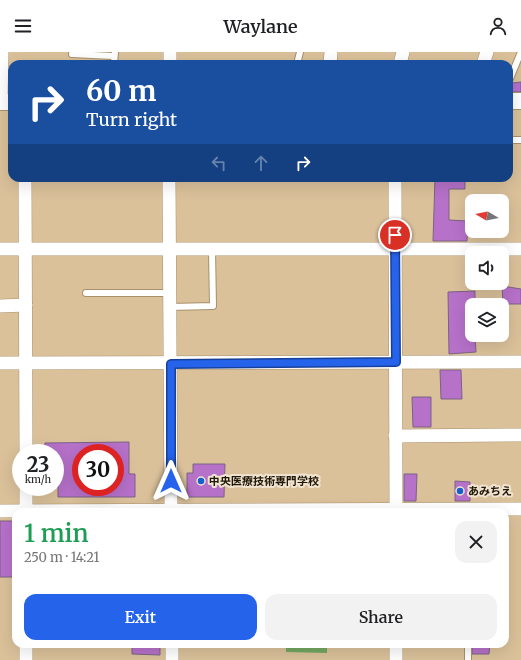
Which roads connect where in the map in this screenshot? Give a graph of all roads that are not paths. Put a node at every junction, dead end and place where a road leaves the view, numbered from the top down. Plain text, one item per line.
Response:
1 (2, 52) edge
2 (521, 52) edge
3 (72, 54) dead end
4 (114, 54) edge
5 (513, 71) edge
6 (4, 102) edge
7 (25, 182) edge
8 (170, 182) edge
9 (394, 182) edge
10 (26, 248) junction
11 (0, 249) edge
12 (396, 249) junction
13 (521, 249) edge
14 (170, 250) junction
15 (212, 250) junction
16 (86, 293) dead end
17 (170, 293) junction
18 (0, 306) edge
19 (26, 306) junction
20 (170, 308) junction
21 (396, 362) junction
22 (521, 362) edge
23 (0, 363) edge
24 (27, 363) junction
25 (171, 364) junction
26 (521, 435) edge
27 (395, 436) junction
28 (26, 444) edge
29 (26, 496) edge
30 (26, 508) edge
31 (172, 508) edge
32 (396, 508) edge
33 (509, 509) edge
34 (521, 509) edge
35 (0, 511) edge
36 (12, 511) edge
37 (26, 648) edge
38 (172, 648) edge
39 (396, 648) edge
40 (468, 648) edge
41 (26, 660) edge
42 (172, 660) edge
43 (396, 660) edge
44 (468, 660) edge

1 - 6 street
2 - 5 lane
3 - 4 lane
7 - 10 street
8 - 14 street
9 - 12 street
10 - 11 street
10 - 14 street
10 - 19 street
12 - 13 street
12 - 15 street
12 - 21 street
14 - 15 street
14 - 17 street
15 - 20 lane
16 - 17 lane
17 - 20 street
18 - 19 street
19 - 24 street
20 - 25 street
21 - 22 street
21 - 25 street
21 - 27 street
23 - 24 street
24 - 25 street
24 - 28 street
25 - 31 street
26 - 27 street
27 - 32 street
29 - 30 street
33 - 34 street
35 - 36 street
37 - 41 street
38 - 42 street
39 - 43 street
40 - 44 lane

